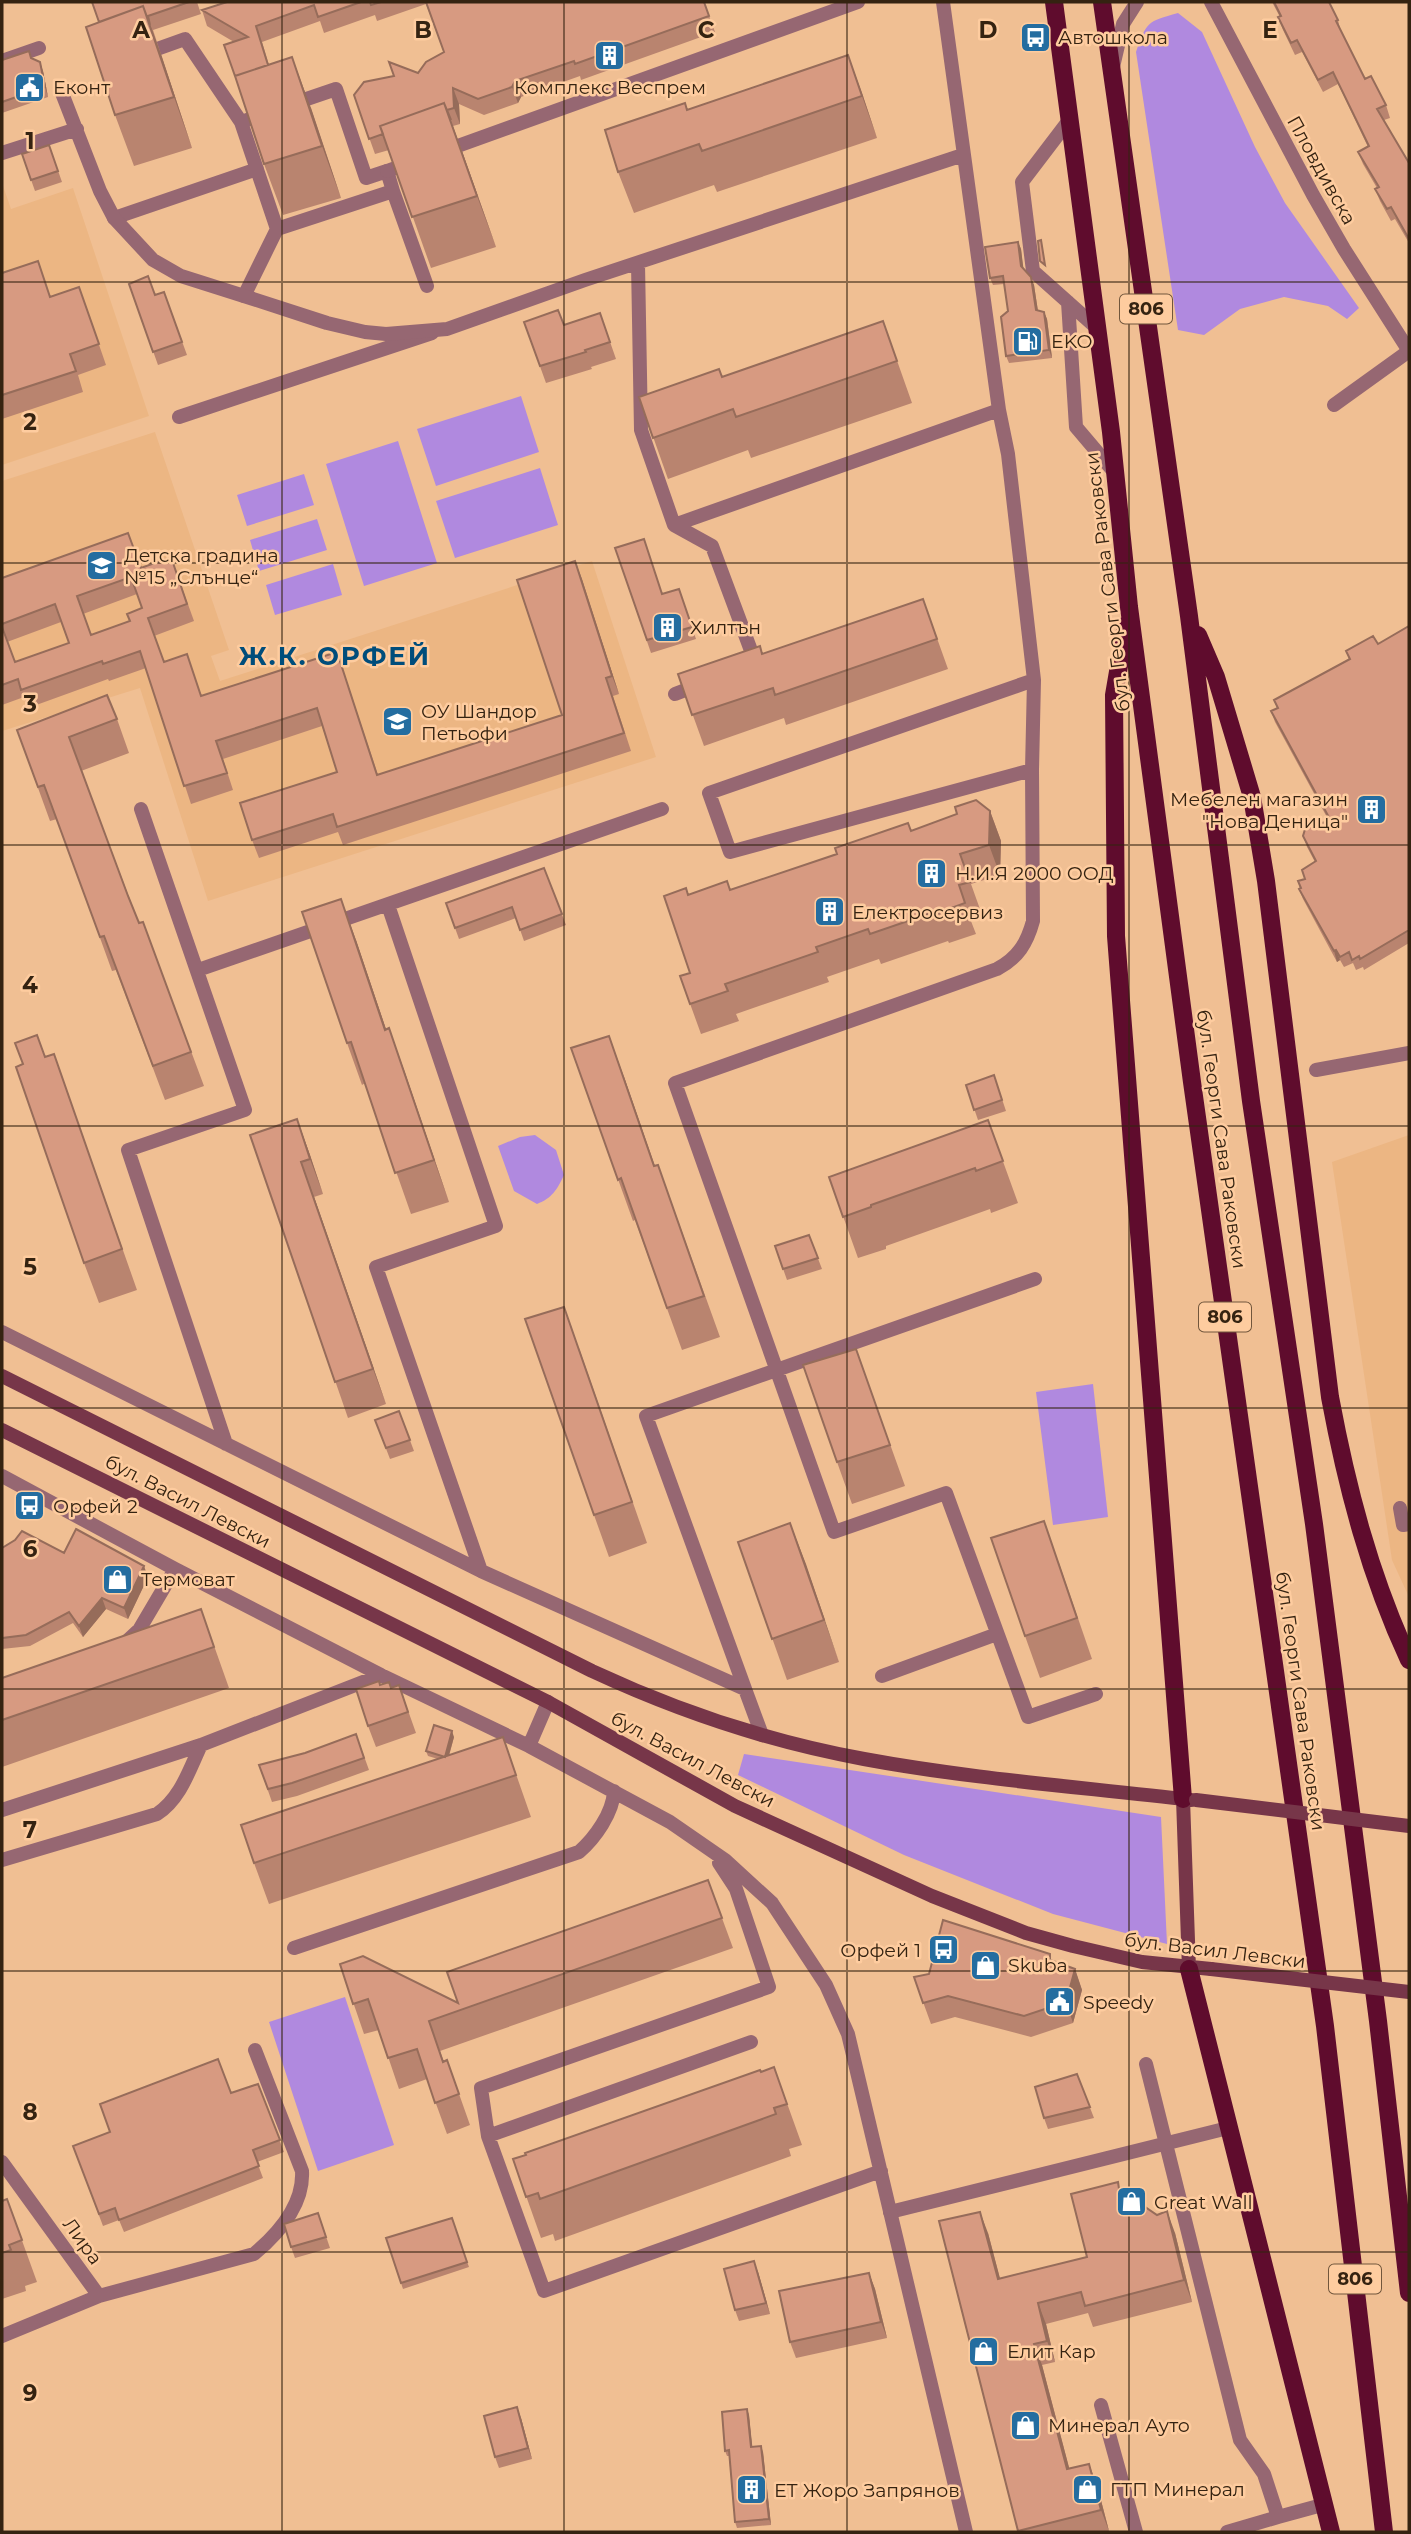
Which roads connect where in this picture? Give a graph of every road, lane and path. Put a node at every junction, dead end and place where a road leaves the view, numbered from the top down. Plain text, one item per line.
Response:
1 (858, 2) edge
2 (943, 2) edge
3 (1054, 2) edge
4 (1102, 2) edge
5 (1137, 2) edge
6 (1211, 2) edge
7 (39, 48) dead end
8 (126, 60) edge
9 (2, 61) edge
10 (1113, 68) junction
11 (60, 88) dead end
12 (1070, 119) junction
13 (241, 122) junction
14 (77, 129) junction
15 (2, 153) edge
16 (963, 155) junction
17 (257, 169) junction
18 (387, 171) junction
19 (393, 191) junction
20 (114, 218) junction
21 (277, 229) junction
22 (638, 264) junction
23 (427, 286) dead end
24 (244, 296) junction
25 (1068, 302) junction
26 (447, 328) junction
27 (1098, 329) junction
28 (1409, 351) edge
29 (1334, 405) dead end
30 (999, 410) junction
31 (179, 416) dead end
32 (1115, 473) junction
33 (674, 525) junction
34 (1129, 607) junction
35 (1189, 616) junction
36 (744, 668) edge
37 (1034, 680) junction
38 (710, 681) edge
39 (675, 694) dead end
40 (1032, 770) junction
41 (141, 809) dead end
42 (662, 810) dead end
43 (388, 905) junction
44 (198, 970) junction
45 (1409, 1053) edge
46 (1316, 1070) dead end
47 (1035, 1279) dead end
48 (2, 1332) edge
49 (775, 1370) junction
50 (2, 1376) edge
51 (2, 1430) edge
52 (226, 1444) junction
53 (2, 1476) edge
54 (1400, 1508) dead end
55 (1409, 1524) edge
56 (174, 1569) junction
57 (481, 1572) junction
58 (997, 1634) junction
59 (114, 1648) edge
60 (1409, 1660) edge
61 (381, 1675) junction
62 (882, 1676) dead end
63 (745, 1689) junction
64 (1096, 1694) dead end
65 (548, 1702) junction
66 (762, 1735) junction
67 (201, 1745) junction
68 (529, 1746) junction
69 (614, 1791) junction
70 (1189, 1799) junction
71 (2, 1810) edge
72 (1409, 1826) edge
73 (713, 1853) junction
74 (2, 1860) edge
75 (294, 1948) dead end
76 (1189, 1969) junction
77 (1409, 1992) edge
78 (751, 2042) dead end
79 (255, 2050) dead end
80 (1146, 2064) dead end
81 (1228, 2128) junction
82 (488, 2136) junction
83 (1166, 2144) junction
84 (2, 2162) edge
85 (881, 2171) junction
86 (890, 2212) junction
87 (1409, 2293) edge
88 (99, 2296) junction
89 (2, 2336) edge
90 (1101, 2405) dead end
91 (1322, 2505) junction
92 (1278, 2517) junction
93 (966, 2532) edge
94 (1136, 2532) edge
95 (1227, 2532) edge
96 (1331, 2532) edge
97 (1384, 2532) edge

1 - 18 street
2 - 16 street
3 - 12 main road, бул. Георги Сава Раковски / 806
4 - 10 main road, бул. Георги Сава Раковски / 806
5 - 10 street
6 - 28 street, Пловдивска
7 - 9 street
8 - 13 street
10 - 35 main road, бул. Георги Сава Раковски / 806
11 - 14 street
12 - 25 street
12 - 27 main road, бул. Георги Сава Раковски / 806
13 - 17 street
13 - 18 street
14 - 15 street
14 - 20 street
16 - 22 street
16 - 30 street
17 - 20 street
17 - 21 street
18 - 19 street
19 - 21 street
19 - 23 street
20 - 24 street
21 - 24 street
22 - 26 street
22 - 33 street
24 - 26 street
25 - 27 street
25 - 32 street
26 - 31 street
27 - 32 main road, бул. Георги Сава Раковски / 806
28 - 29 street
30 - 33 street
30 - 37 street
32 - 34 main road, бул. Георги Сава Раковски / 806
33 - 36 street
34 - 70 main road
34 - 97 main road, бул. Георги Сава Раковски / 806
35 - 60 main road
35 - 87 main road, бул. Георги Сава Раковски / 806
37 - 40 street
37 - 40 street
38 - 39 street
40 - 49 street
41 - 44 street
42 - 43 street
43 - 44 street
43 - 57 street
44 - 52 street
45 - 46 street
47 - 49 street
48 - 52 street
49 - 58 street
49 - 63 street
50 - 66 main road, бул. Васил Левски
51 - 65 main road, бул. Васил Левски
52 - 57 street
53 - 56 street
54 - 55 street
56 - 59 street
56 - 61 street
57 - 63 street
58 - 62 street
58 - 64 street
61 - 67 street
61 - 68 street
63 - 66 street
65 - 68 street
65 - 76 main road, бул. Васил Левски
66 - 70 main road, бул. Васил Левски
67 - 71 street
67 - 74 street
68 - 69 street
69 - 73 street
69 - 75 street
70 - 72 main road, бул. Васил Левски, bridge
70 - 76 main road
73 - 82 street
73 - 85 street
76 - 77 main road, бул. Васил Левски, bridge
76 - 81 main road
78 - 82 street
79 - 88 street
80 - 83 street
81 - 83 street
81 - 91 main road
82 - 85 street
83 - 86 street
83 - 92 street
84 - 88 street, Лира
85 - 86 street
86 - 93 street
88 - 89 street
90 - 94 street
91 - 92 street
91 - 96 main road
92 - 95 street

